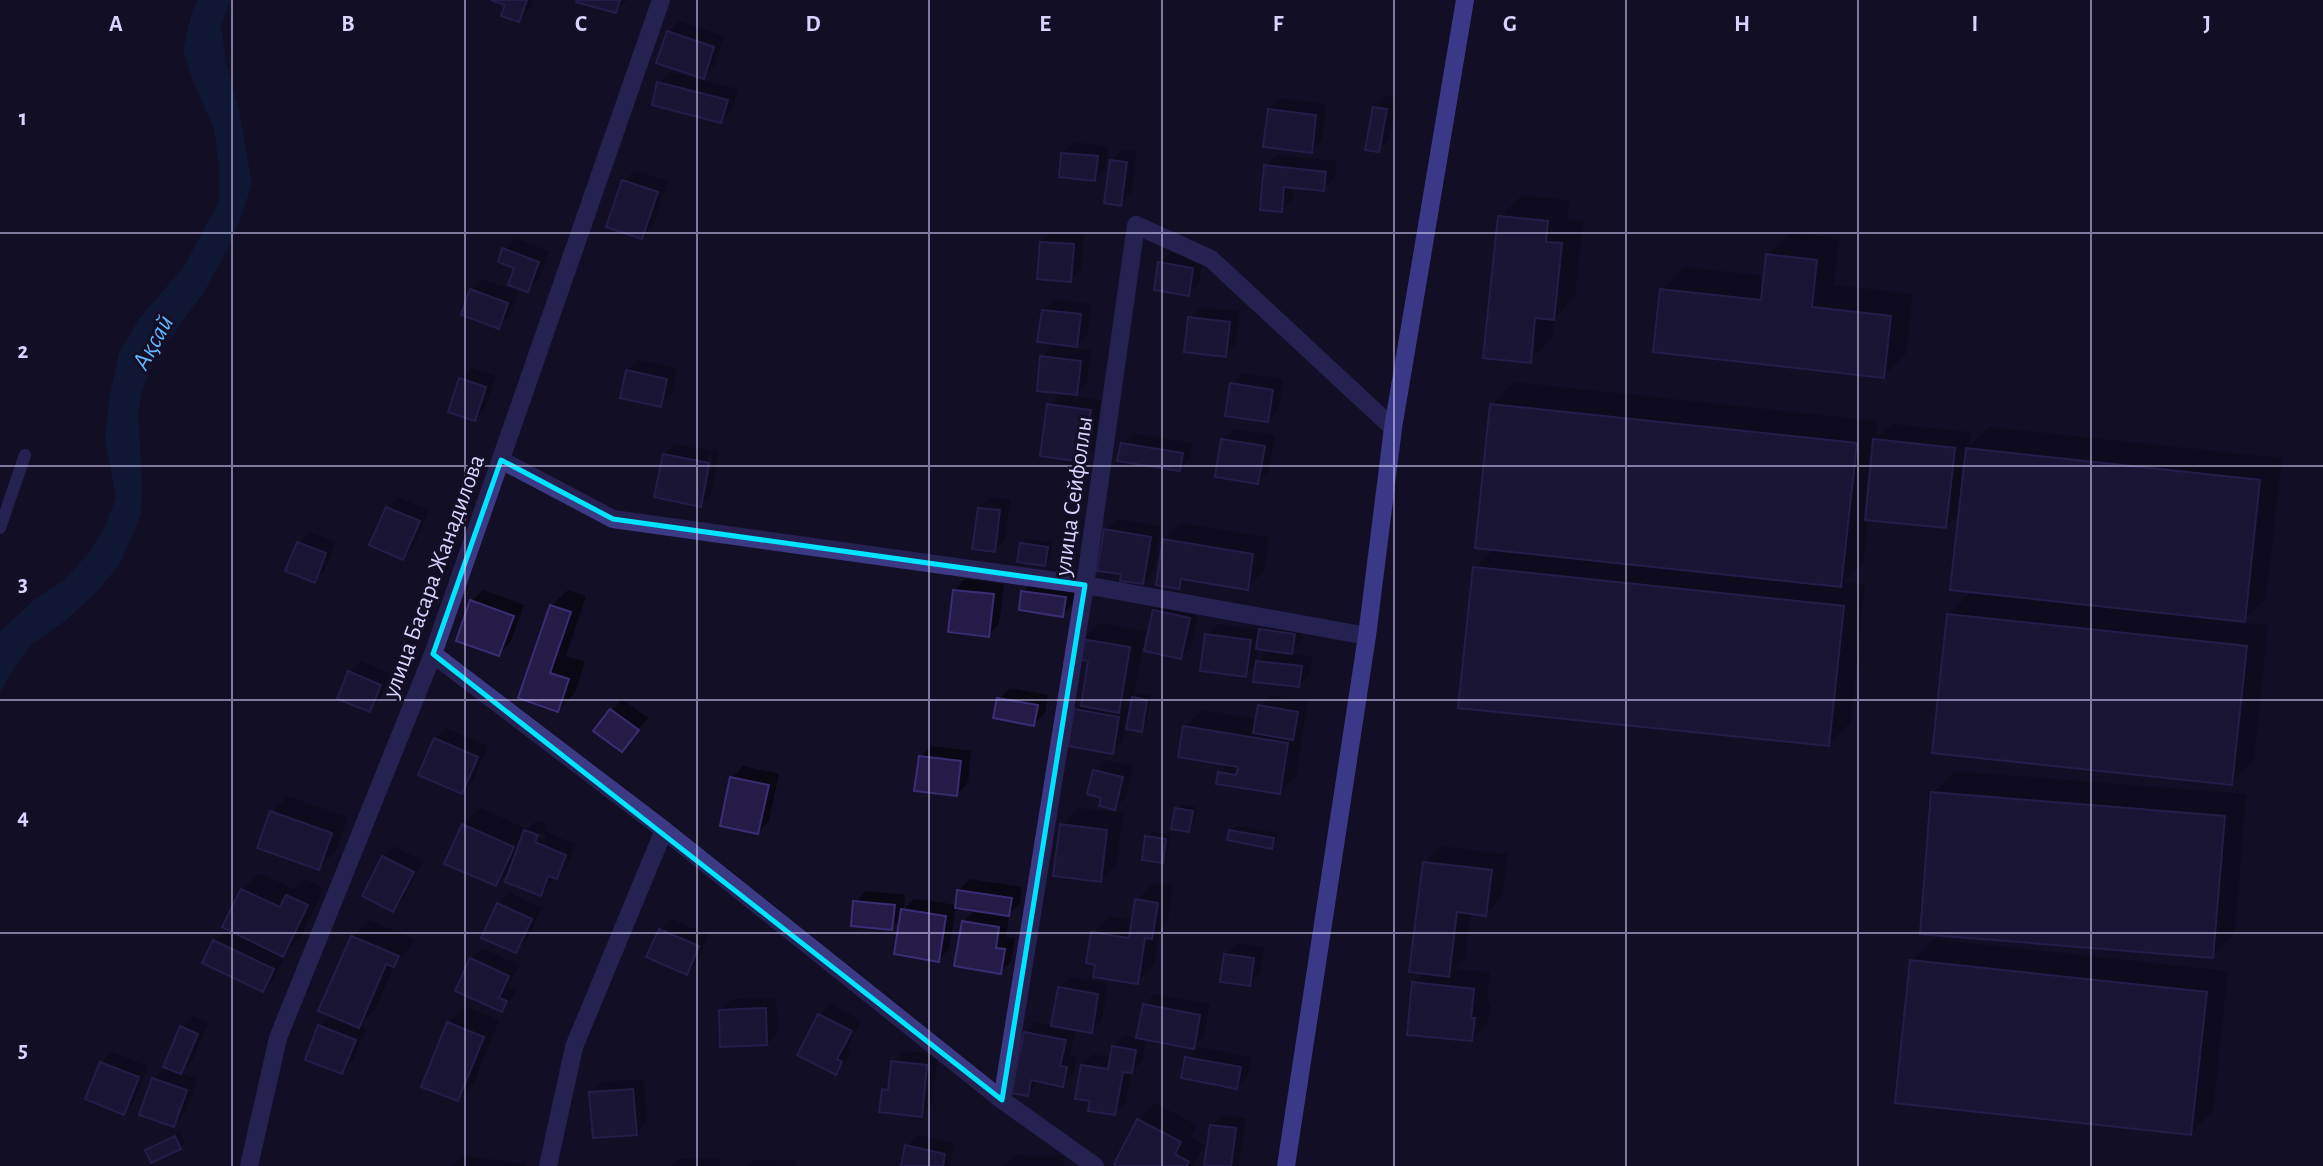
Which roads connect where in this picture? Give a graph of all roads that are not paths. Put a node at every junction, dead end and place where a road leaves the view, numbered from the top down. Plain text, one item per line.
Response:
1 (661, 0) edge
2 (1465, 0) edge
3 (1393, 428) junction
4 (25, 455) dead end
5 (501, 460) junction
6 (0, 528) edge
7 (1085, 585) junction
8 (1367, 636) junction
9 (433, 654) junction
10 (664, 830) junction
11 (1002, 1100) junction
12 (249, 1166) edge
13 (548, 1166) edge
14 (1095, 1166) edge
15 (1286, 1166) edge

1 - 5 street, улица Басара Жанадилова
2 - 3 street
3 - 7 street, улица Сейфоллы
3 - 8 street
4 - 6 lane
5 - 7 street
5 - 9 street, улица Басара Жанадилова
7 - 8 street
7 - 11 street, улица Сейфоллы
8 - 15 street
9 - 10 street
9 - 12 street, улица Басара Жанадилова
10 - 11 street
10 - 13 street
11 - 14 street

